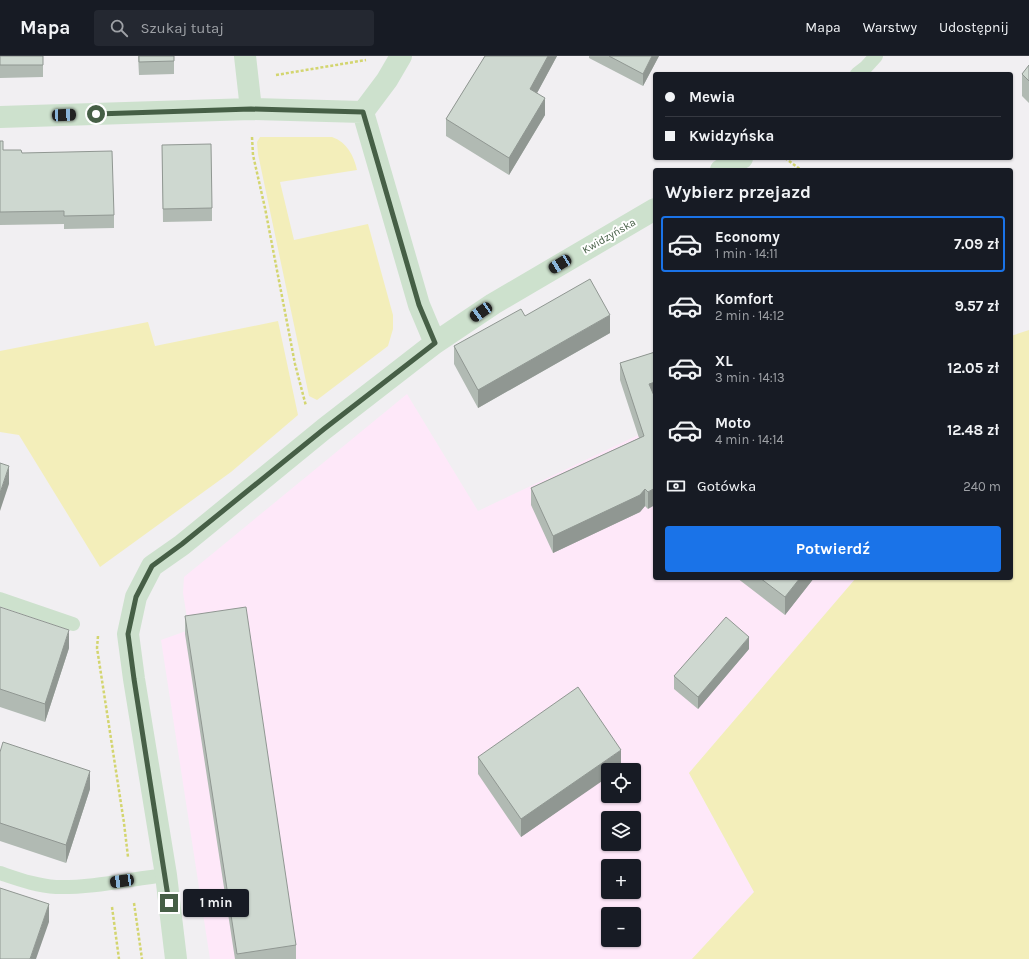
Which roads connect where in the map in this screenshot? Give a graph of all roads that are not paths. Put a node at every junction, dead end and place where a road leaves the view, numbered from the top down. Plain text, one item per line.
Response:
1 (245, 56) edge
2 (876, 56) edge
3 (398, 60) edge
4 (860, 72) edge
5 (251, 109) junction
6 (363, 112) junction
7 (0, 117) edge
8 (738, 160) edge
9 (724, 168) edge
10 (653, 210) edge
11 (435, 343) junction
12 (0, 600) edge
13 (73, 624) dead end
14 (0, 873) edge
15 (166, 874) junction
16 (176, 959) edge

1 - 5 street
2 - 4 lane
3 - 6 street
5 - 6 street
5 - 7 street
6 - 11 street
8 - 9 street
10 - 11 street, Kwidzyńska
11 - 15 street, Kwidzyńska
12 - 13 lane
14 - 15 lane
15 - 16 street, Kwidzyńska

